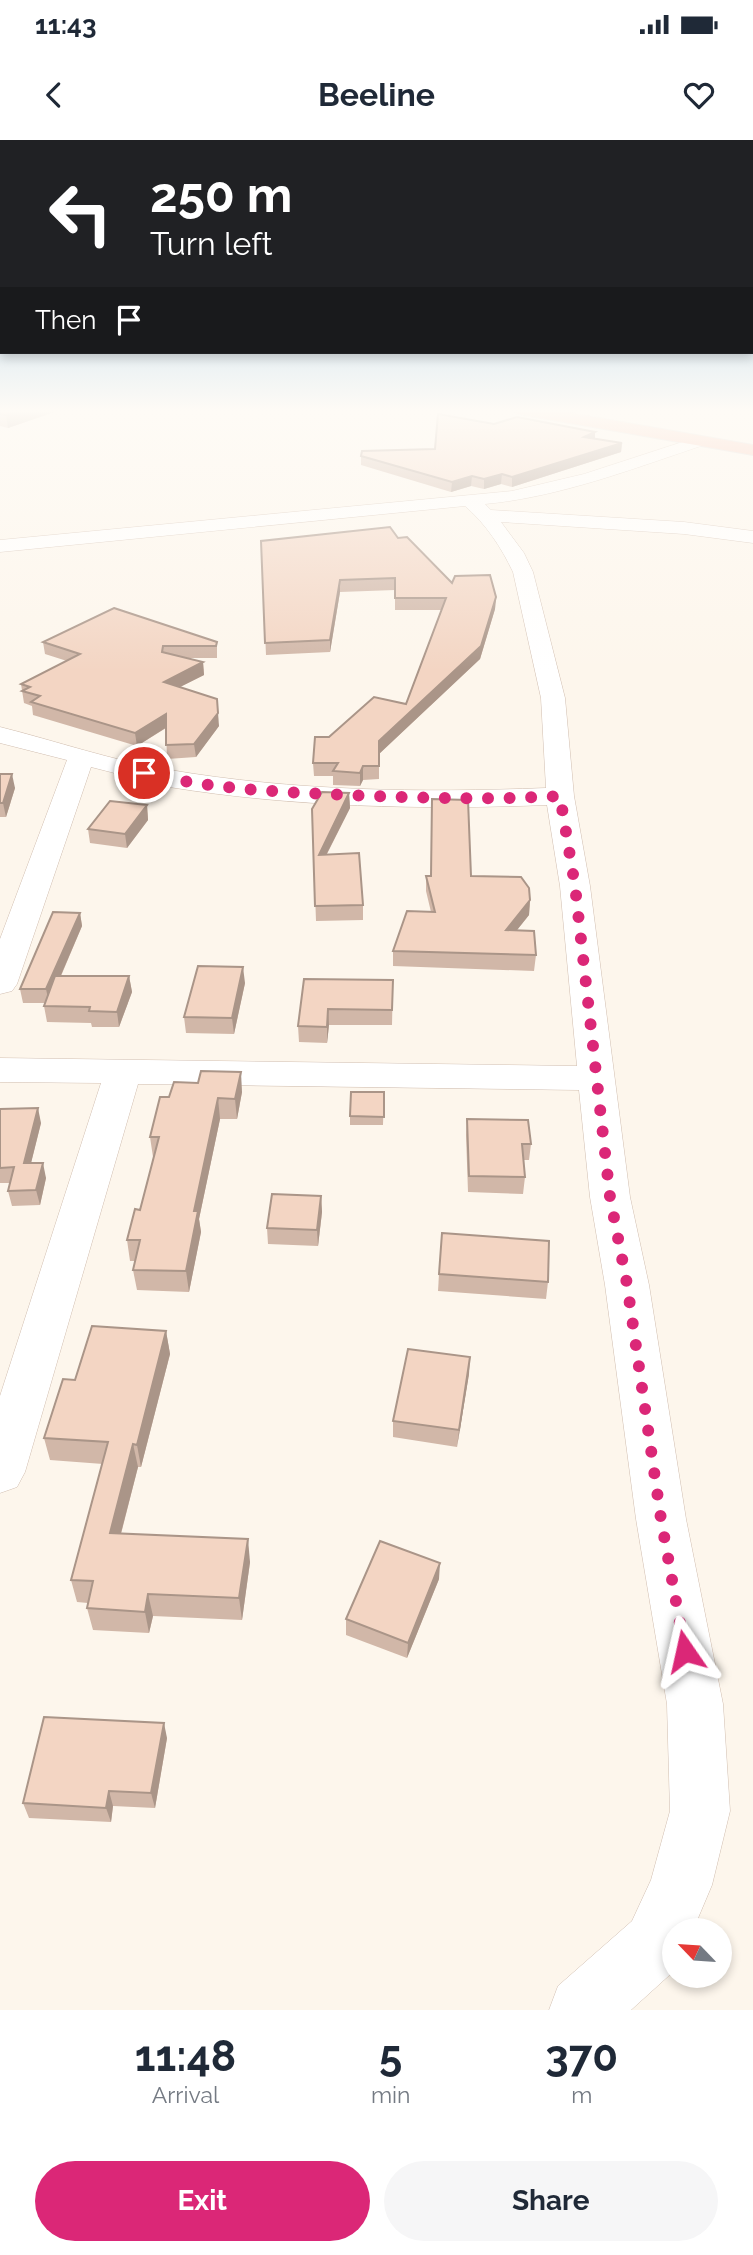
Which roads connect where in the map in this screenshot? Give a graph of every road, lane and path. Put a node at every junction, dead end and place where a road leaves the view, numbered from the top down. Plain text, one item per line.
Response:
1 (522, 496) edge
2 (479, 508) junction
3 (753, 537) edge
4 (0, 546) edge
5 (0, 735) edge
6 (81, 758) junction
7 (560, 796) junction
8 (0, 984) edge
9 (0, 1070) edge
10 (123, 1073) junction
11 (597, 1078) junction
12 (11, 1402) edge
13 (0, 1472) edge
14 (582, 2010) edge

1 - 2 street
2 - 3 street
2 - 4 street
2 - 7 street
5 - 6 street
6 - 7 street
6 - 8 street
7 - 11 street
9 - 10 street
10 - 11 street
10 - 12 street
11 - 14 street
12 - 13 street

